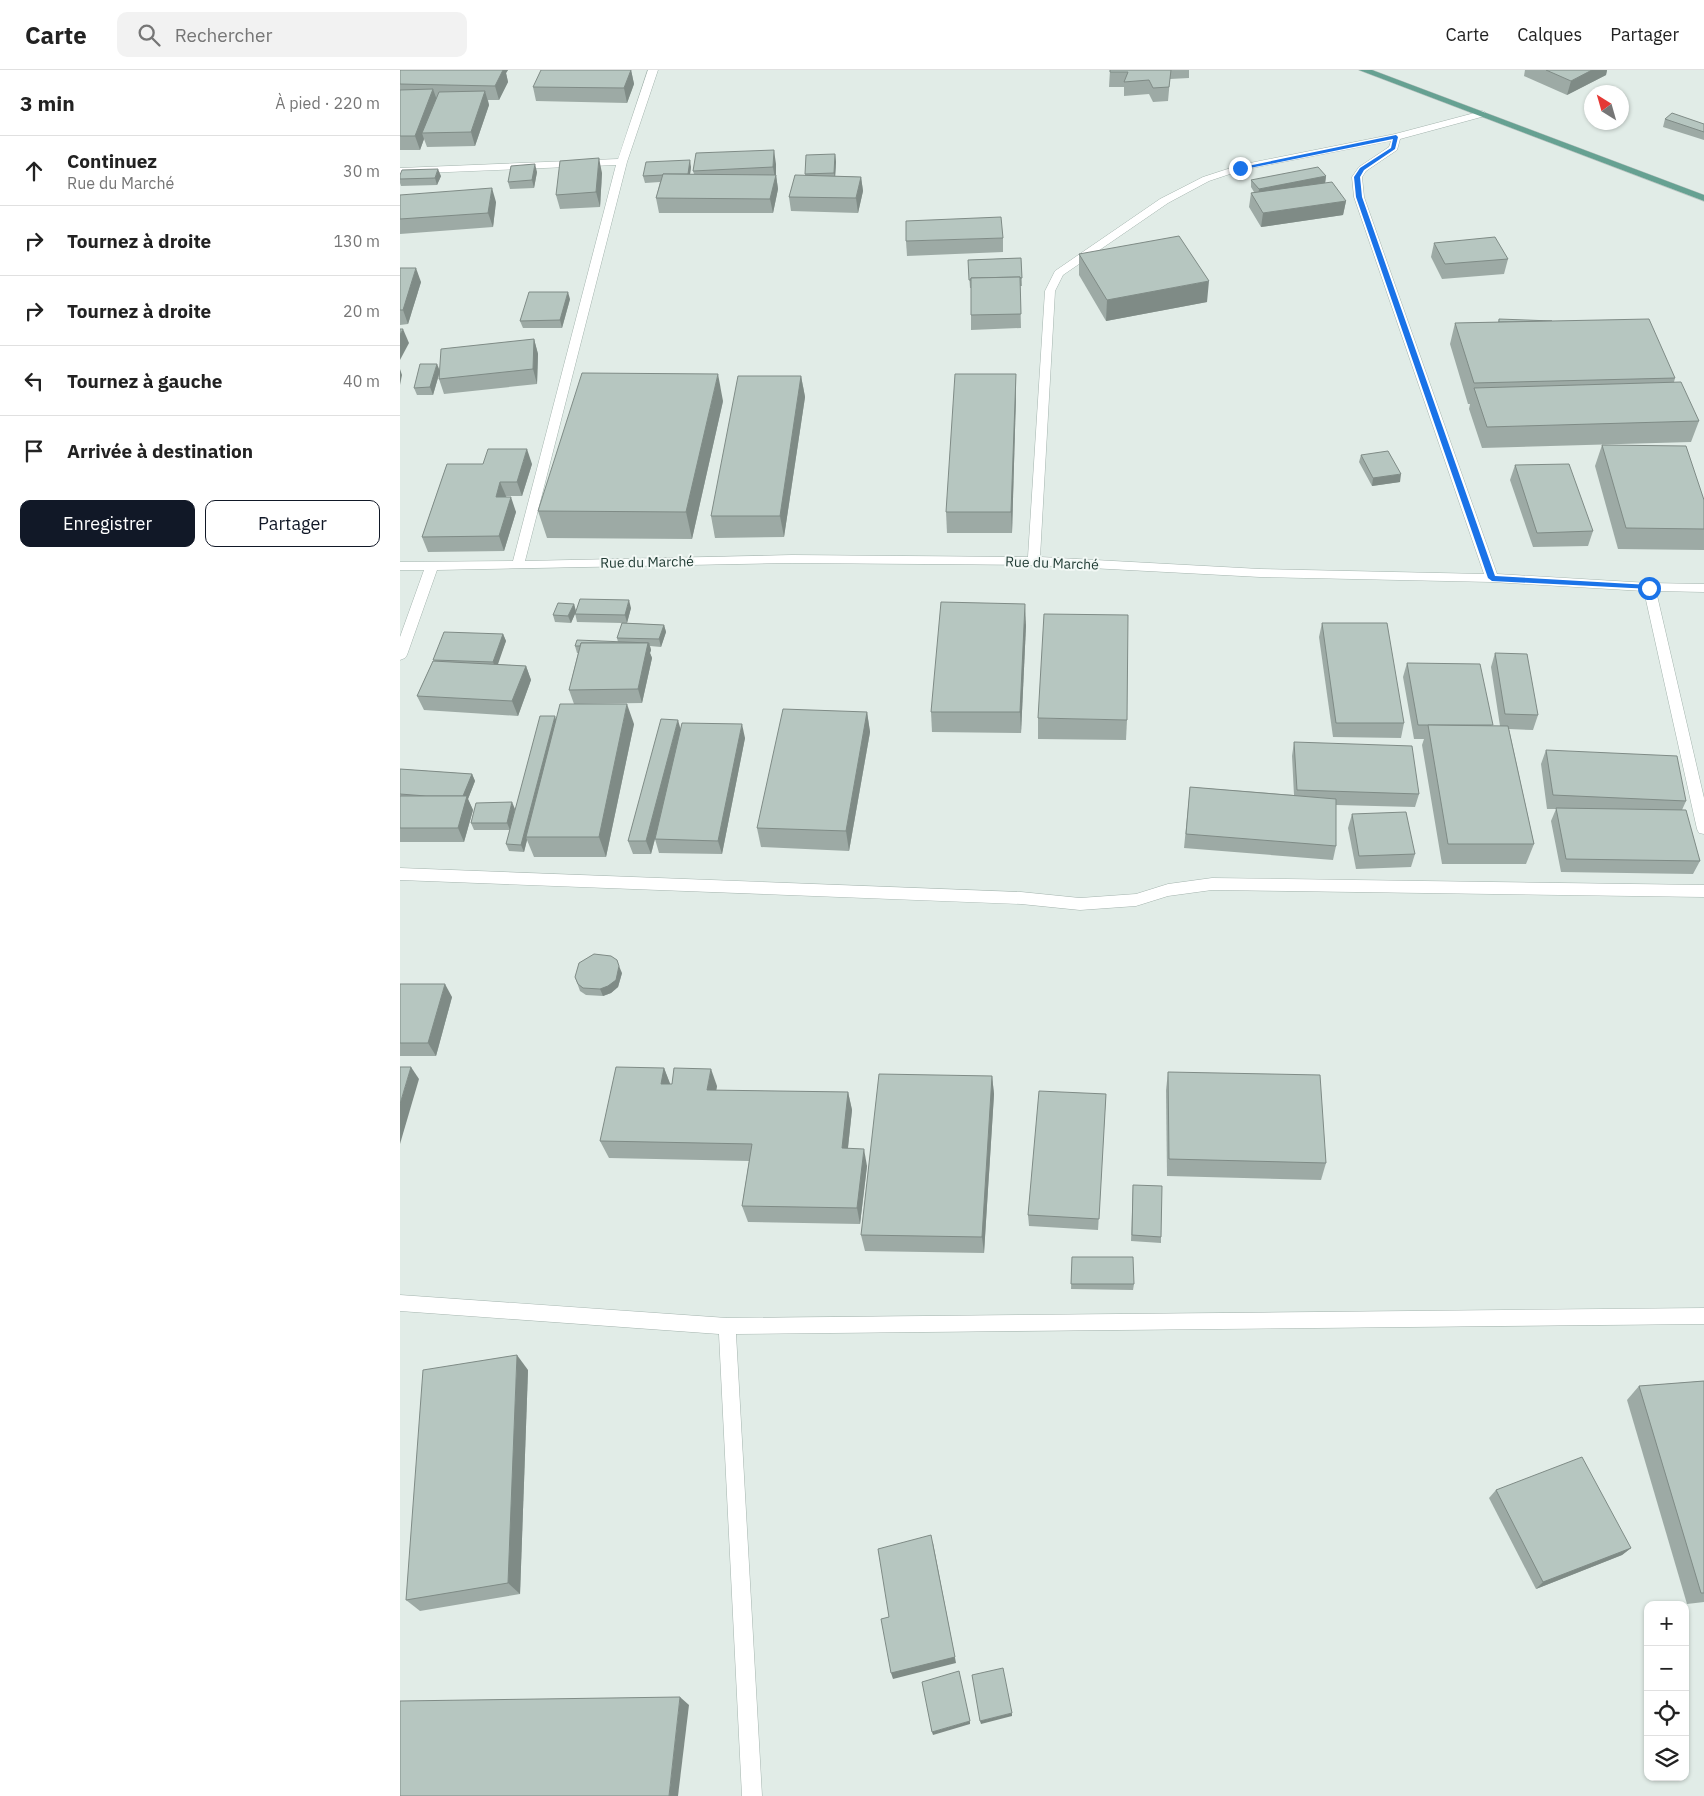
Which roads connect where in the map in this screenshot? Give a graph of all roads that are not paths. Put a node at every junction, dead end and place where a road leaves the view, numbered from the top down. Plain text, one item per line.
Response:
1 (653, 70) edge
2 (1364, 70) edge
3 (1482, 114) junction
4 (1396, 137) junction
5 (622, 162) junction
6 (400, 171) edge
7 (1704, 198) edge
8 (1034, 561) junction
9 (518, 565) junction
10 (400, 566) edge
11 (432, 566) junction
12 (1492, 578) junction
13 (1649, 588) junction
14 (1704, 588) edge
15 (400, 655) edge
16 (1700, 790) edge
17 (1704, 828) edge
18 (400, 874) edge
19 (1704, 891) edge
20 (400, 1303) edge
21 (1704, 1316) edge
22 (727, 1326) junction
23 (752, 1796) edge

1 - 5 street
2 - 3 main road
3 - 4 street
3 - 7 main road
4 - 8 street
4 - 12 street
5 - 6 street
5 - 9 street
8 - 9 street, Rue du Marché
8 - 12 street, Rue du Marché
9 - 11 street, Rue du Marché
10 - 11 street, Rue du Marché
11 - 15 street
12 - 13 street, Rue du Marché
13 - 14 street, Rue du Marché
13 - 16 street
16 - 17 street
18 - 19 street
20 - 22 street
21 - 22 street
22 - 23 street

